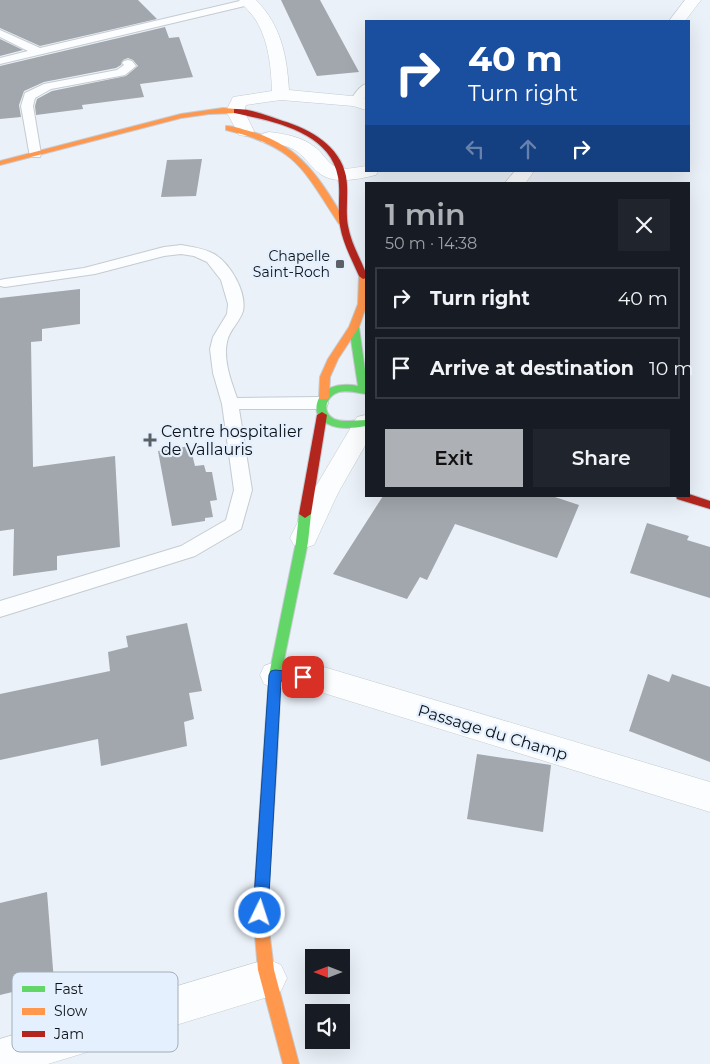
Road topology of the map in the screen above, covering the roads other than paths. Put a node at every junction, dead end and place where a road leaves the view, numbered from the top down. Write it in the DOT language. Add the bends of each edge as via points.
graph roads {
  1 [pos="693,0"];
  2 [pos="248,1"];
  3 [pos="678,20"];
  4 [pos="0,33"];
  5 [pos="39,52"];
  6 [pos="0,61"];
  7 [pos="128,63"];
  8 [pos="281,95"];
  9 [pos="363,98"];
  10 [pos="237,106"];
  11 [pos="205,111"];
  12 [pos="189,127"];
  13 [pos="214,127"];
  14 [pos="128,131"];
  15 [pos="245,131"];
  16 [pos="269,138"];
  17 [pos="35,154"];
  18 [pos="0,162"];
  19 [pos="365,171"];
  20 [pos="524,172"];
  21 [pos="342,174"];
  22 [pos="516,182"];
  23 [pos="344,226"];
  24 [pos="5,283"];
  25 [pos="354,327"];
  26 [pos="364,383"];
  27 [pos="230,404"];
  28 [pos="322,405"];
  29 [pos="365,423"];
  30 [pos="365,425"];
  31 [pos="684,497"];
  32 [pos="710,505"];
  33 [pos="302,542"];
  34 [pos="0,609"];
  35 [pos="275,675"];
  36 [pos="710,797"];
  37 [pos="268,978"];
  38 [pos="178,1005"];
  39 [pos="23,1052"];
  40 [pos="292,1058"];
  41 [pos="0,1059"];
  1 -- 3 [label="street"];
  2 -- 5 [label="lane"];
  2 -- 8 [label="street" via="273,35 280,68"];
  4 -- 5 [label="lane"];
  5 -- 6 [label="lane"];
  7 -- 17 [label="lane" via="130,66 121,73 48,86 29,96 27,106"];
  8 -- 9 [label="street"];
  8 -- 10 [label="street"];
  10 -- 11 [label="street"];
  10 -- 15 [label="street"];
  10 -- 21 [label="main road" via="312,136 336,159"];
  11 -- 14 [label="main road"];
  12 -- 14 [label="main road"];
  13 -- 15 [label="main road"];
  14 -- 17 [label="main road"];
  15 -- 16 [label="main road"];
  16 -- 21 [label="street" via="299,143 328,170"];
  16 -- 23 [label="main road" via="295,154 306,166"];
  17 -- 18 [label="main road"];
  19 -- 21 [label="street"];
  20 -- 22 [label="street"];
  21 -- 23 [label="main road"];
  23 -- 25 [label="main road" via="364,276 363,304"];
  24 -- 27 [label="lane" via="97,270 175,248 204,253 220,265 231,284 236,306 230,324 219,340 219,362"];
  25 -- 26 [label="main road"];
  25 -- 28 [label="main road" via="324,377"];
  26 -- 28 [label="main road" via="355,388 337,389"];
  27 -- 28 [label="lane"];
  27 -- 34 [label="lane" via="243,490 234,524 188,551"];
  28 -- 29 [label="main road" via="337,424"];
  28 -- 33 [label="main road"];
  30 -- 33 [label="street" via="325,493"];
  31 -- 32 [label="main road"];
  33 -- 35 [label="main road"];
  35 -- 36 [label="street, Passage du Champ" via="317,678"];
  35 -- 37 [label="main road" via="260,913"];
  37 -- 38 [label="street"];
  37 -- 40 [label="main road"];
  39 -- 41 [label="street"];
}
